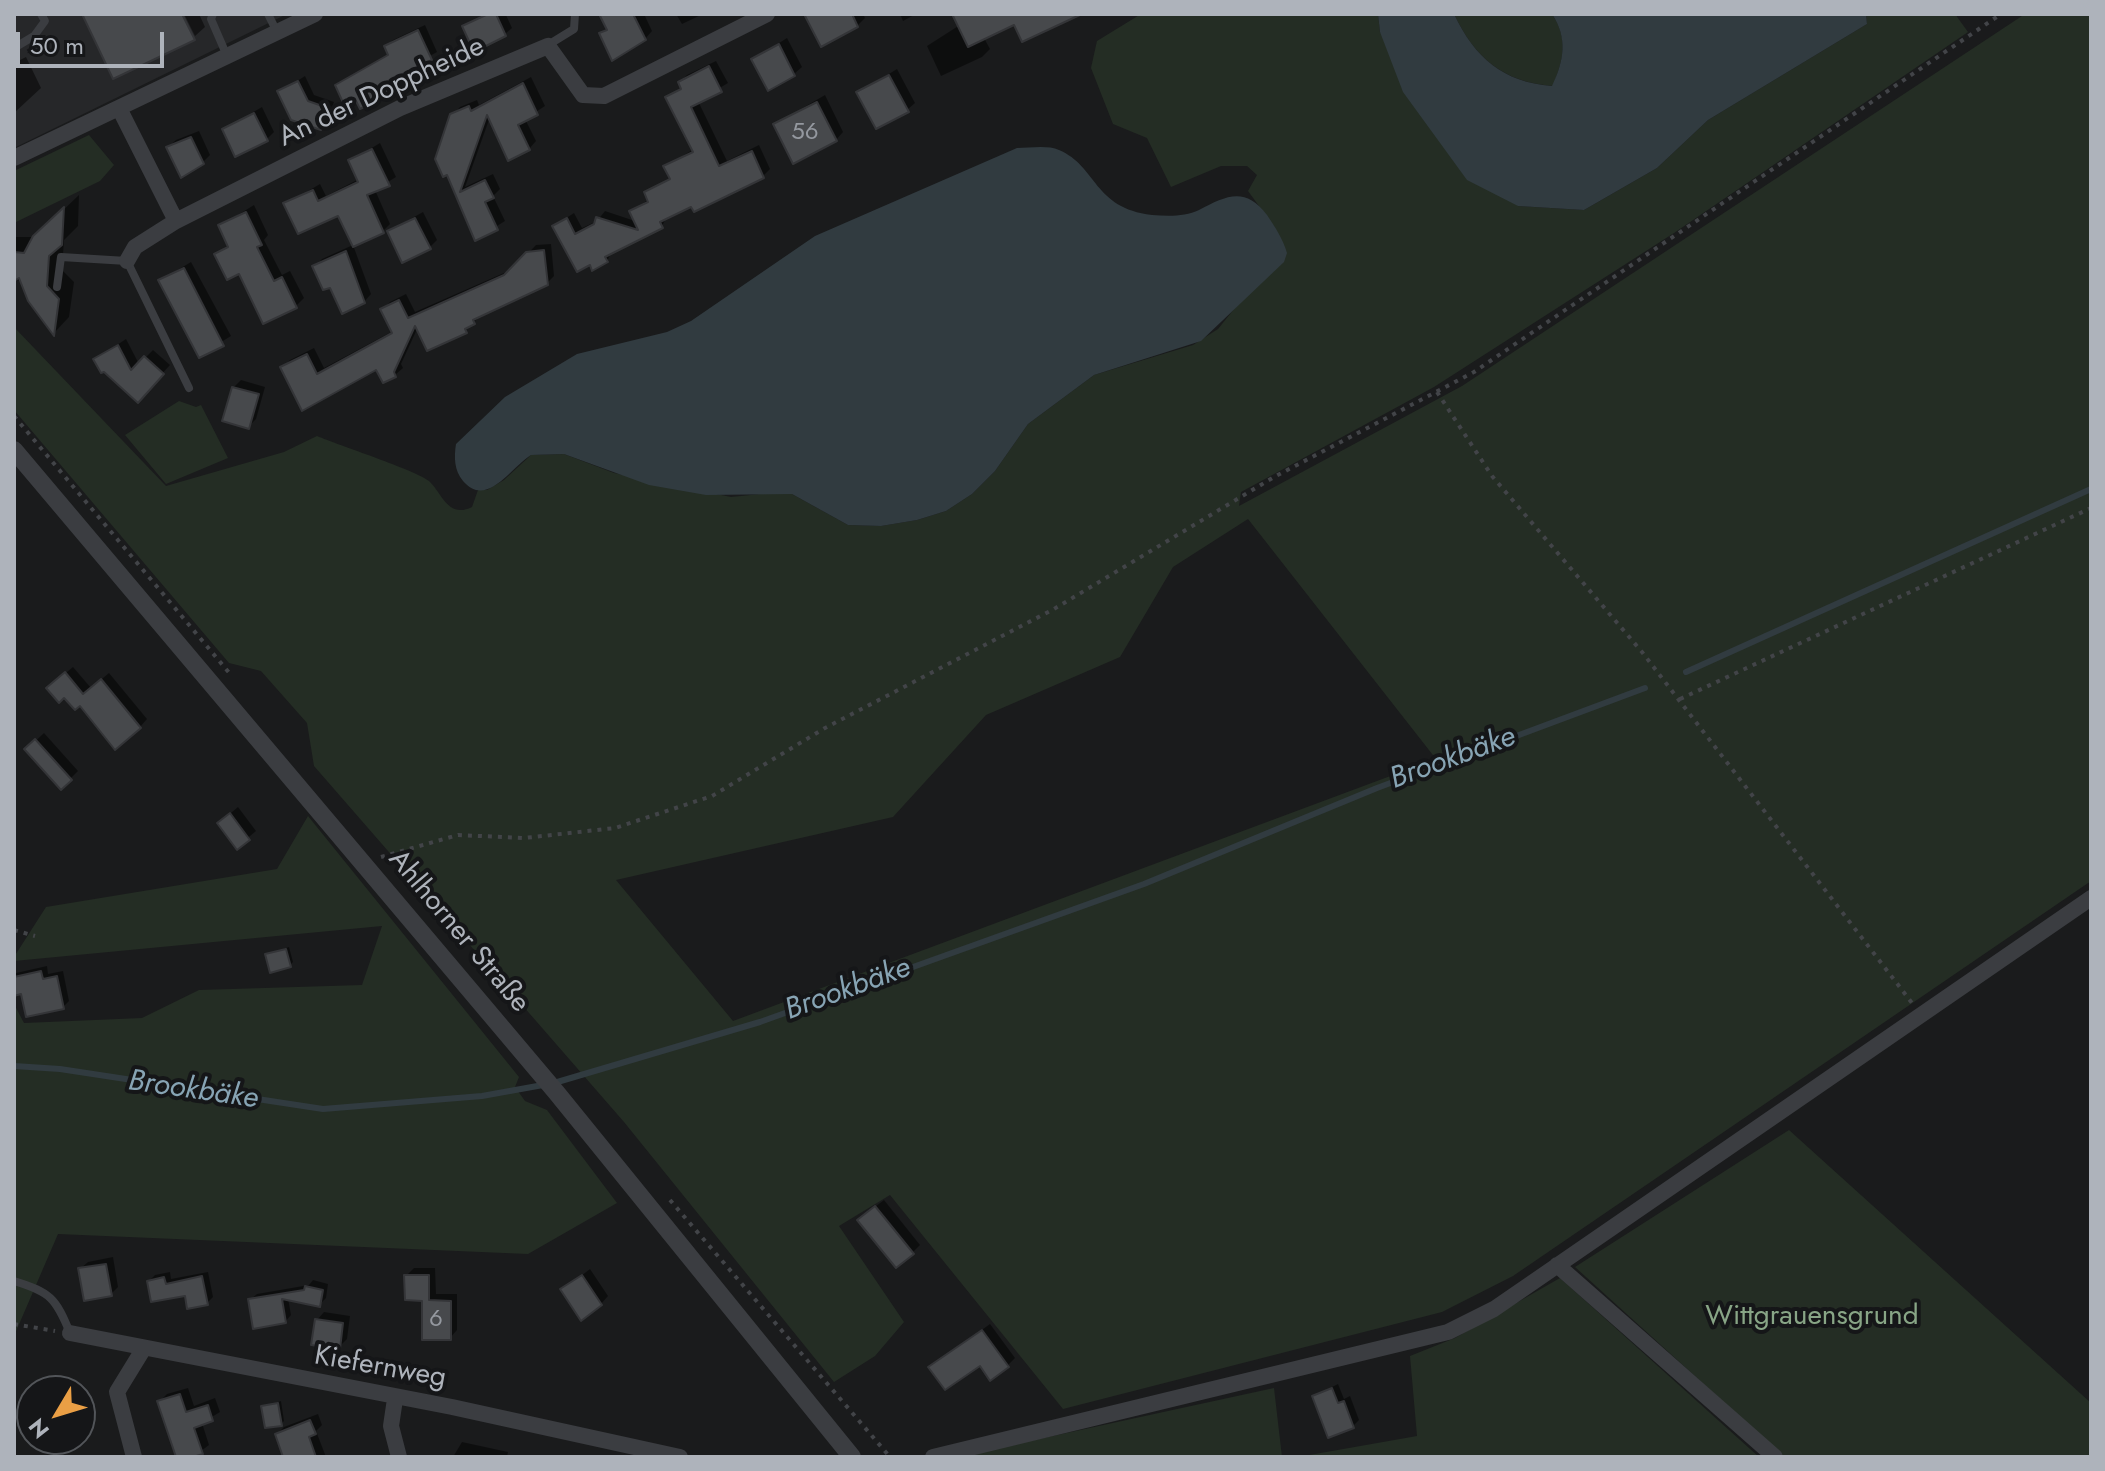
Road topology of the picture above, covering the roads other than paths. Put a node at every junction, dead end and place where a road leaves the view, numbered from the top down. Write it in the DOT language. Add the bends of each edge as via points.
graph roads {
  1 [pos="41,14"];
  2 [pos="213,14"];
  3 [pos="268,14"];
  4 [pos="315,14"];
  5 [pos="575,14"];
  6 [pos="767,14"];
  7 [pos="749,18"];
  8 [pos="277,32"];
  9 [pos="548,46"];
  10 [pos="14,48"];
  11 [pos="227,56"];
  12 [pos="119,108"];
  13 [pos="14,158"];
  14 [pos="176,221"];
  15 [pos="127,261"];
  16 [pos="57,287"];
  17 [pos="189,388"];
  18 [pos="14,450"];
  19 [pos="2091,898"];
  20 [pos="1557,1265"];
  21 [pos="14,1281"];
  22 [pos="70,1333"];
  23 [pos="144,1348"];
  24 [pos="395,1399"];
  25 [pos="134,1457"];
  26 [pos="399,1457"];
  27 [pos="680,1457"];
  28 [pos="852,1457"];
  29 [pos="933,1457"];
  30 [pos="1775,1457"];
  1 -- 10 [label="lane" via="45,21 34,36"];
  2 -- 11 [label="lane"];
  3 -- 8 [label="lane"];
  4 -- 8 [label="street"];
  5 -- 9 [label="lane" via="574,29"];
  6 -- 7 [label="street"];
  7 -- 9 [label="street" via="604,96 583,95"];
  8 -- 11 [label="street"];
  9 -- 14 [label="street, An der Doppheide" via="400,108"];
  11 -- 12 [label="street"];
  12 -- 13 [label="street"];
  12 -- 14 [label="street"];
  14 -- 15 [label="street, An der Doppheide" via="135,247"];
  15 -- 16 [label="lane" via="61,257"];
  15 -- 17 [label="lane"];
  18 -- 28 [label="street, Ahlhorner Straße" via="556,1092"];
  19 -- 20 [label="street"];
  20 -- 29 [label="street" via="1494,1309 1448,1332"];
  20 -- 30 [label="street"];
  21 -- 22 [label="lane" via="44,1290 58,1305"];
  22 -- 23 [label="street, Kiefernweg"];
  23 -- 24 [label="street, Kiefernweg"];
  23 -- 25 [label="street" via="117,1392"];
  24 -- 26 [label="street" via="391,1426"];
  24 -- 27 [label="street, Kiefernweg"];
}
